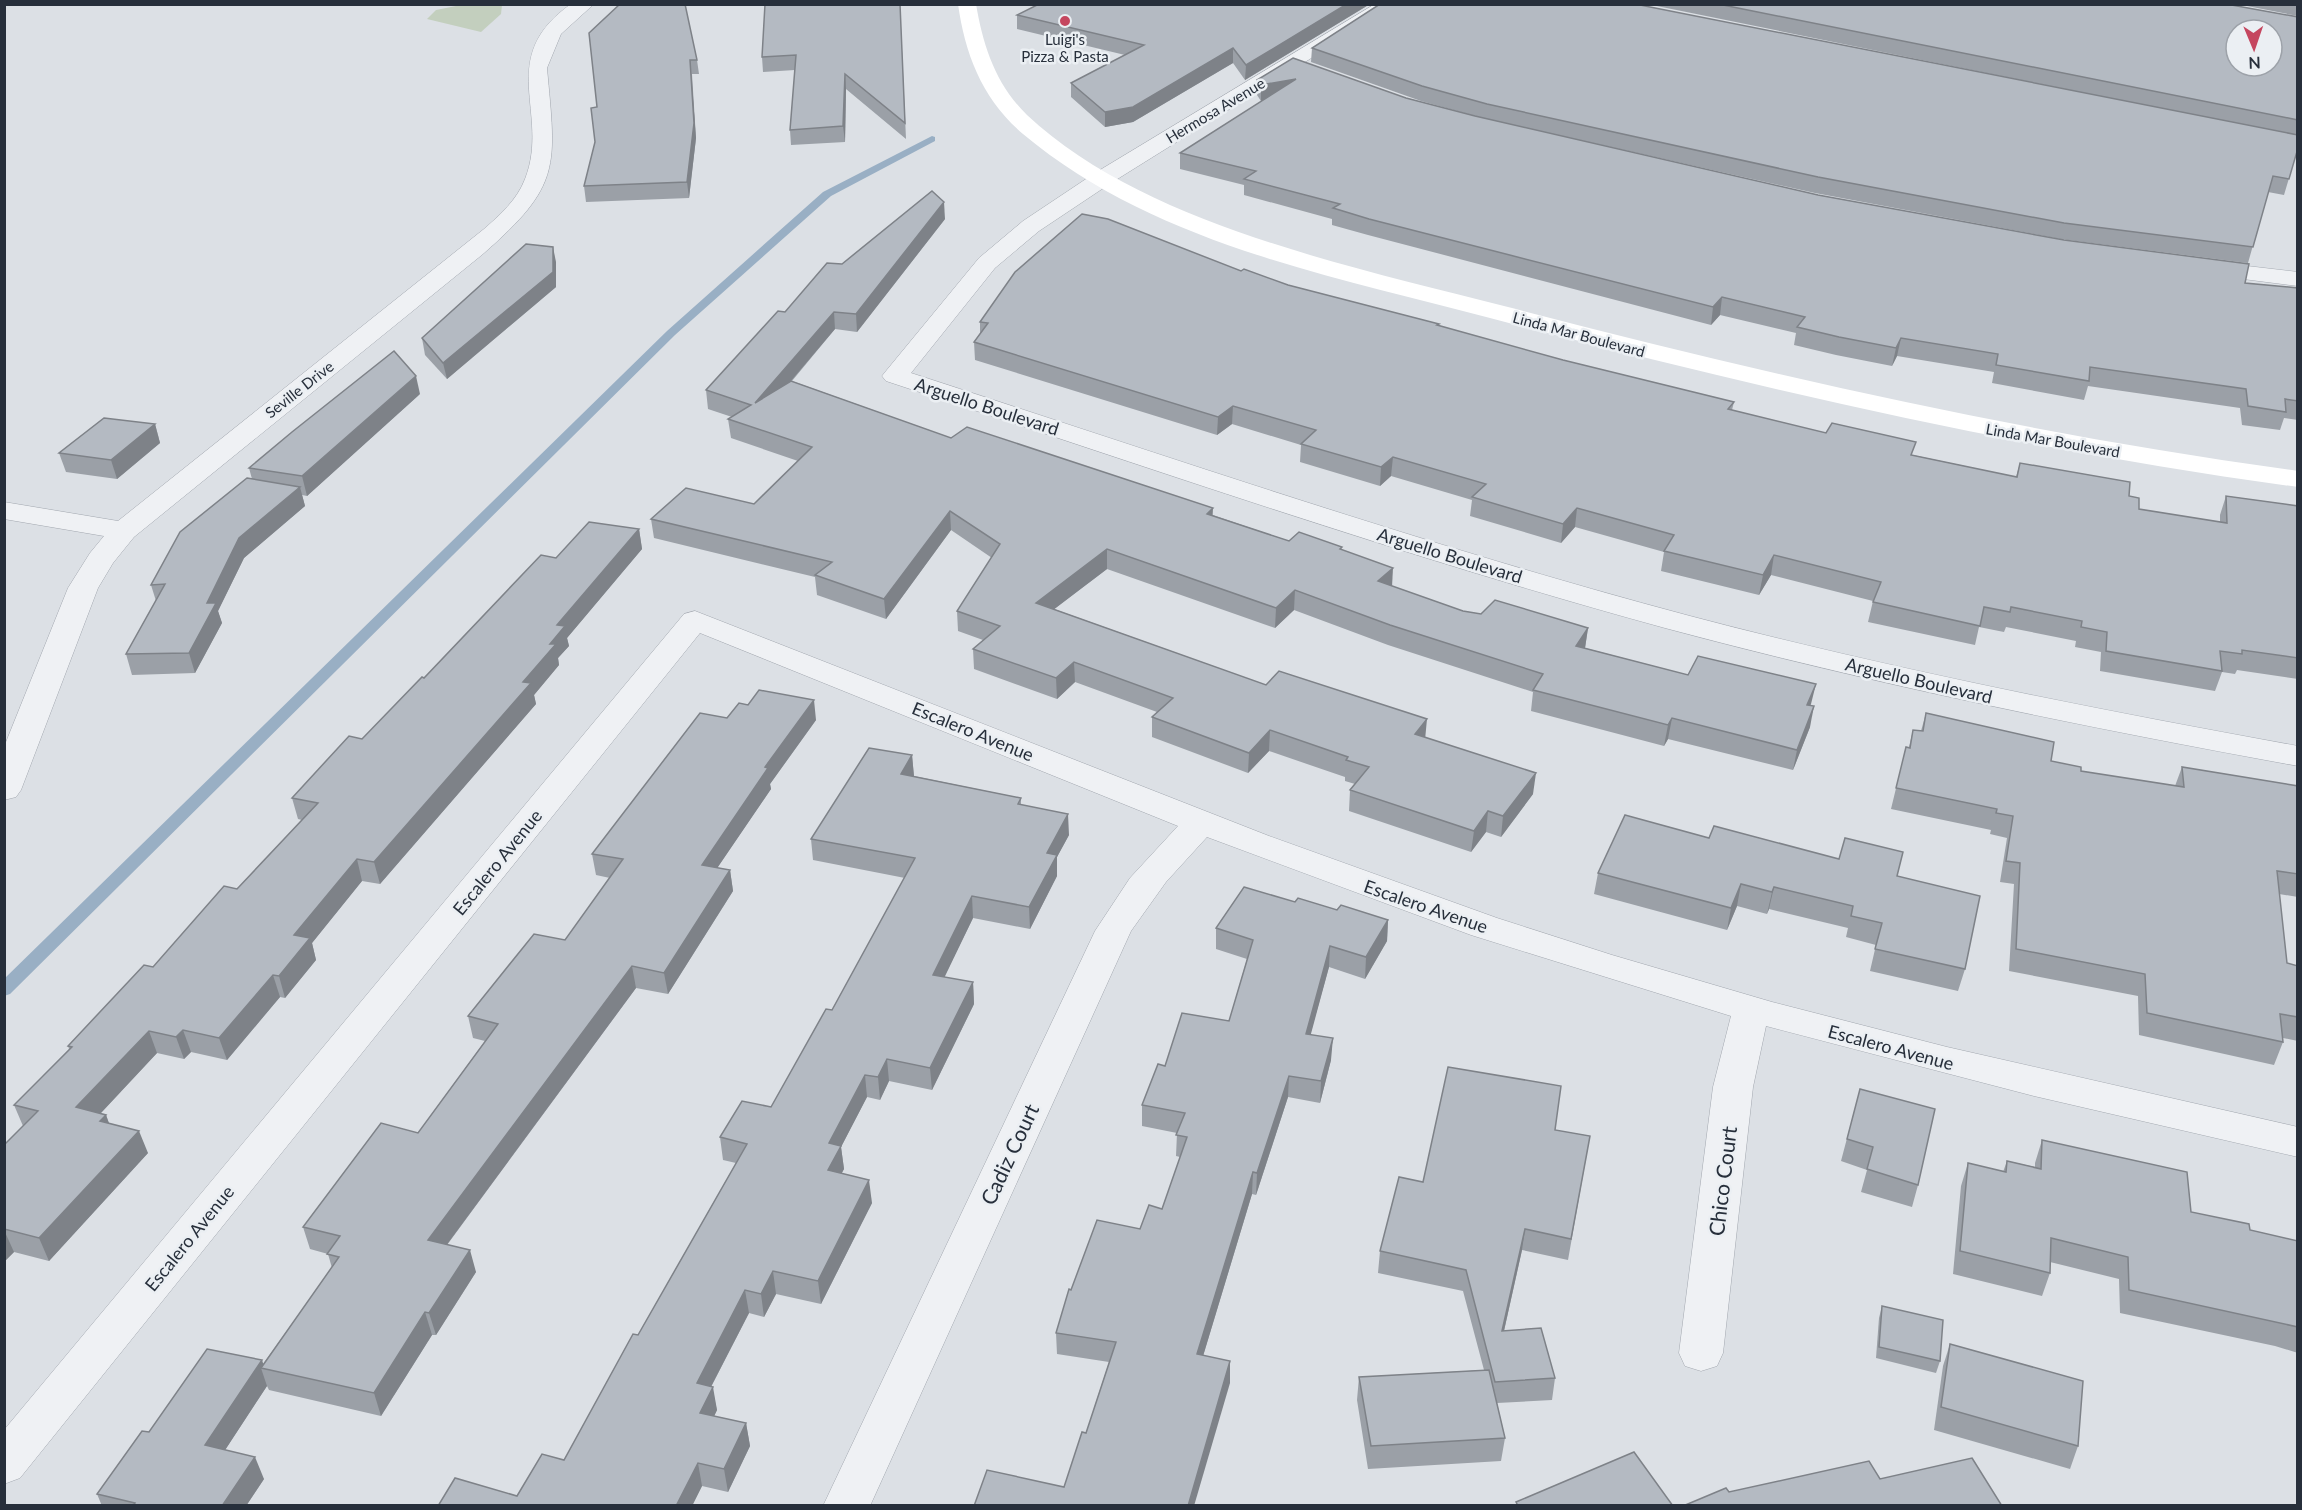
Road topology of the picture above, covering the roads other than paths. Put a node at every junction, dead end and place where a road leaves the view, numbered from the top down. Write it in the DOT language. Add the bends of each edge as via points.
graph roads {
  1 [pos="585,4"];
  2 [pos="967,4"];
  3 [pos="1389,4"];
  4 [pos="1291,64"];
  5 [pos="1321,75"];
  6 [pos="1103,178"];
  7 [pos="2183,266"];
  8 [pos="2298,279"];
  9 [pos="2298,479"];
  10 [pos="4,510"];
  11 [pos="124,531"];
  12 [pos="2298,756"];
  13 [pos="4,790"];
  14 [pos="1202,823"];
  15 [pos="1751,1011"];
  16 [pos="2298,1142"];
  17 [pos="1701,1353"];
  18 [pos="4,1464"];
  19 [pos="846,1506"];
  1 -- 11 [label="street, Seville Drive" via="560,23 541,54 537,68 542,159 537,179 522,204 475,249"];
  2 -- 6 [label="street, Linda Mar Boulevard" via="974,49 992,89 1033,131"];
  3 -- 4 [label="street, Hermosa Avenue"];
  4 -- 5 [label="street"];
  4 -- 6 [label="street, Hermosa Avenue"];
  6 -- 9 [label="street, Linda Mar Boulevard" via="1192,220 1299,258 1674,360 1964,425"];
  6 -- 12 [label="street, Arguello Boulevard" via="1007,244 987,263 895,376 1409,543 1690,625 2052,710"];
  7 -- 8 [label="street"];
  10 -- 11 [label="street"];
  11 -- 13 [label="street, Seville Drive" via="100,559 83,588"];
  14 -- 15 [label="street, Escalero Avenue" via="1455,916"];
  14 -- 18 [label="street, Escalero Avenue" via="695,620"];
  14 -- 19 [label="street, Cadiz Court" via="1137,891 1113,931"];
  15 -- 16 [label="street, Escalero Avenue" via="1927,1057"];
  15 -- 17 [label="street, Chico Court" via="1733,1087"];
}
